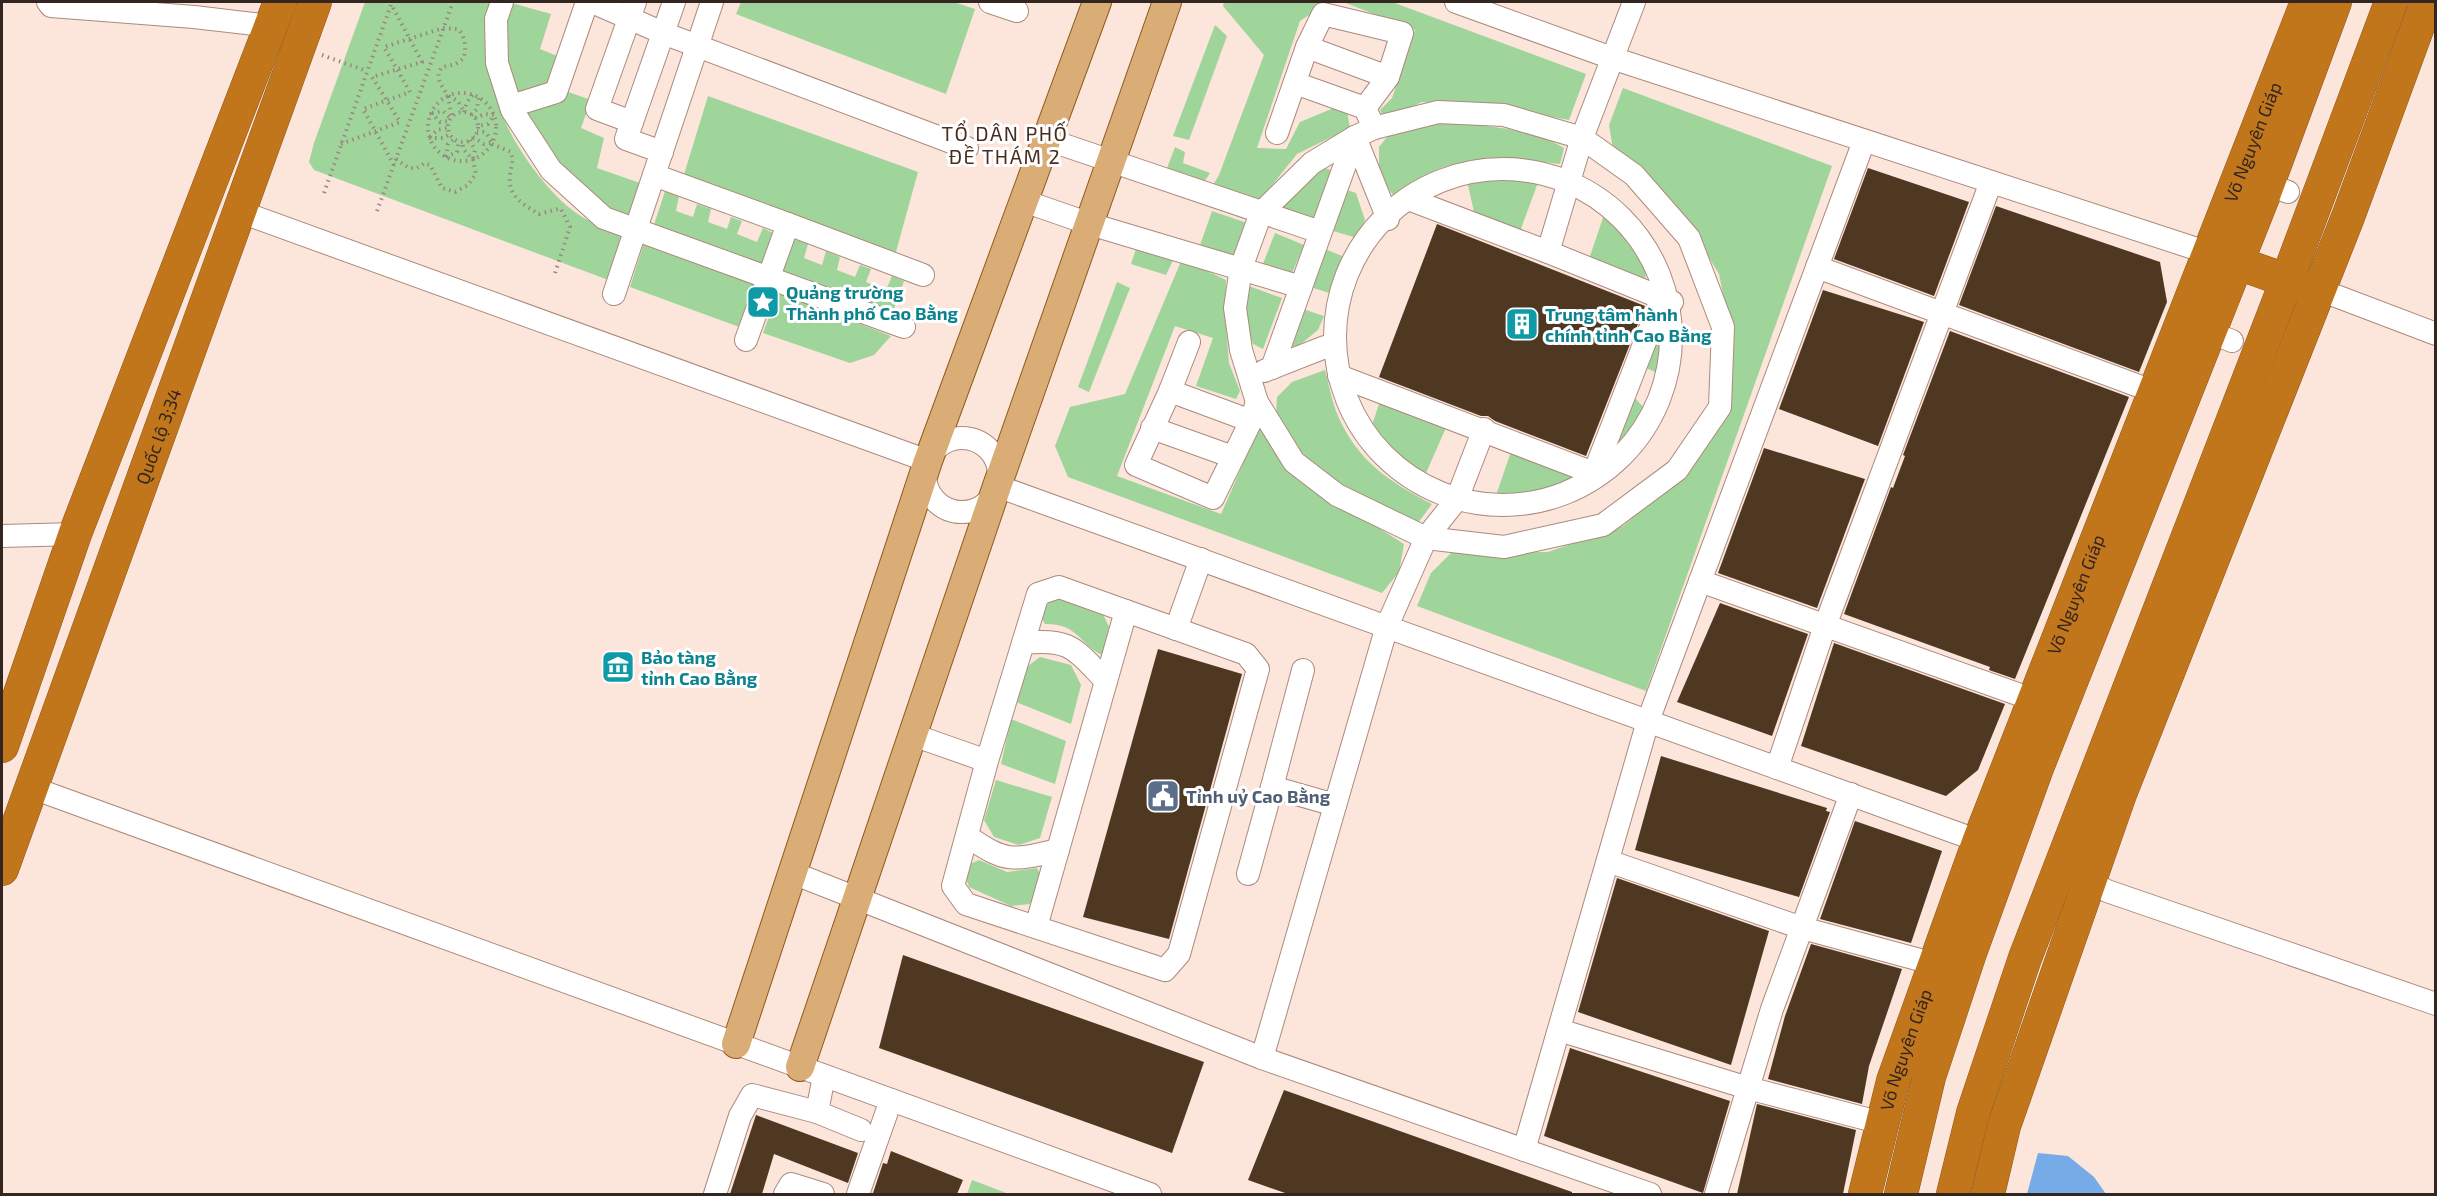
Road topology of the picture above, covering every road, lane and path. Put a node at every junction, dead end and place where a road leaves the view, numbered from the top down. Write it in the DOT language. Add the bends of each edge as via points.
graph roads {
  1 [pos="48,2"];
  2 [pos="315,2"];
  3 [pos="453,2"];
  4 [pos="502,2"];
  5 [pos="590,2"];
  6 [pos="674,2"];
  7 [pos="712,2"];
  8 [pos="990,2"];
  9 [pos="1097,2"];
  10 [pos="1167,2"];
  11 [pos="1456,2"];
  12 [pos="1634,2"];
  13 [pos="2307,2"];
  14 [pos="2335,2"];
  15 [pos="2391,2"];
  16 [pos="2427,2"];
  17 [pos="391,3"];
  18 [pos="632,10"];
  19 [pos="1017,11"];
  20 [pos="275,14"];
  21 [pos="443,28"];
  22 [pos="663,33"];
  23 [pos="410,39"];
  24 [pos="698,45"];
  25 [pos="1306,47"];
  26 [pos="321,55"];
  27 [pos="1612,58"];
  28 [pos="397,69"];
  29 [pos="367,71"];
  30 [pos="1388,78"];
  31 [pos="1294,83"];
  32 [pos="473,95"];
  33 [pos="448,96"];
  34 [pos="479,97"];
  35 [pos="387,101"];
  36 [pos="502,111"];
  37 [pos="464,112"];
  38 [pos="431,113"];
  39 [pos="473,117"];
  40 [pos="451,119"];
  41 [pos="632,122"];
  42 [pos="1365,124"];
  43 [pos="448,128"];
  44 [pos="477,128"];
  45 [pos="375,132"];
  46 [pos="1278,133"];
  47 [pos="450,134"];
  48 [pos="429,138"];
  49 [pos="1582,138"];
  50 [pos="454,139"];
  51 [pos="472,139"];
  52 [pos="1046,139"];
  53 [pos="460,141"];
  54 [pos="1864,141"];
  55 [pos="492,143"];
  56 [pos="341,144"];
  57 [pos="967,148"];
  58 [pos="662,152"];
  59 [pos="446,157"];
  60 [pos="396,159"];
  61 [pos="473,160"];
  62 [pos="1111,161"];
  63 [pos="394,165"];
  64 [pos="654,175"];
  65 [pos="1570,178"];
  66 [pos="1991,182"];
  67 [pos="324,193"];
  68 [pos="2293,195"];
  69 [pos="581,197"];
  70 [pos="205,199"];
  71 [pos="1411,200"];
  72 [pos="1024,201"];
  73 [pos="561,209"];
  74 [pos="1384,209"];
  75 [pos="238,211"];
  76 [pos="377,211"];
  77 [pos="1261,213"];
  78 [pos="788,224"];
  79 [pos="1090,224"];
  80 [pos="636,230"];
  81 [pos="1320,232"];
  82 [pos="1548,252"];
  83 [pos="2223,258"];
  84 [pos="1817,267"];
  85 [pos="1241,268"];
  86 [pos="555,273"];
  87 [pos="923,275"];
  88 [pos="768,278"];
  89 [pos="2288,280"];
  90 [pos="1301,287"];
  91 [pos="2318,291"];
  92 [pos="614,294"];
  93 [pos="1667,300"];
  94 [pos="1942,314"];
  95 [pos="904,327"];
  96 [pos="2436,334"];
  97 [pos="746,340"];
  98 [pos="1189,342"];
  99 [pos="2236,344"];
  100 [pos="1330,349"];
  101 [pos="1272,368"];
  102 [pos="1248,376"];
  103 [pos="1340,376"];
  104 [pos="1629,381"];
  105 [pos="1170,392"];
  106 [pos="1662,392"];
  107 [pos="2155,392"];
  108 [pos="1254,412"];
  109 [pos="1152,428"];
  110 [pos="1484,429"];
  111 [pos="1233,457"];
  112 [pos="928,461"];
  113 [pos="1595,473"];
  114 [pos="997,486"];
  115 [pos="1457,499"];
  116 [pos="2,536"];
  117 [pos="73,538"];
  118 [pos="1425,538"];
  119 [pos="113,556"];
  120 [pos="1201,560"];
  121 [pos="1700,581"];
  122 [pos="1126,611"];
  123 [pos="1387,626"];
  124 [pos="1825,626"];
  125 [pos="1176,629"];
  126 [pos="1023,643"];
  127 [pos="1303,670"];
  128 [pos="1106,681"];
  129 [pos="2034,700"];
  130 [pos="1648,721"];
  131 [pos="913,735"];
  132 [pos="2,746"];
  133 [pos="987,761"];
  134 [pos="1777,768"];
  135 [pos="30,787"];
  136 [pos="1272,787"];
  137 [pos="1851,794"];
  138 [pos="1335,805"];
  139 [pos="967,836"];
  140 [pos="1993,845"];
  141 [pos="1058,850"];
  142 [pos="1608,861"];
  143 [pos="2,869"];
  144 [pos="793,873"];
  145 [pos="1248,874"];
  146 [pos="2090,881"];
  147 [pos="858,898"];
  148 [pos="1036,927"];
  149 [pos="1802,928"];
  150 [pos="1935,964"];
  151 [pos="2436,1004"];
  152 [pos="1559,1030"];
  153 [pos="736,1044"];
  154 [pos="1262,1058"];
  155 [pos="812,1071"];
  156 [pos="1748,1088"];
  157 [pos="891,1100"];
  158 [pos="817,1112"];
  159 [pos="1882,1123"];
  160 [pos="861,1130"];
  161 [pos="1524,1150"];
  162 [pos="715,1194"];
  163 [pos="785,1194"];
  164 [pos="823,1194"];
  165 [pos="858,1194"];
  166 [pos="1150,1194"];
  167 [pos="1650,1194"];
  168 [pos="1716,1194"];
  169 [pos="1865,1194"];
  170 [pos="1900,1194"];
  171 [pos="1953,1194"];
  172 [pos="1988,1194"];
  1 -- 20 [label="street" via="51,6 194,17"];
  2 -- 75 [label="highway, Quốc lộ 3;34"];
  3 -- 21 [label="path"];
  4 -- 36 [label="street" via="496,19"];
  5 -- 18 [label="street"];
  5 -- 36 [label="street" via="556,92"];
  6 -- 22 [label="street"];
  7 -- 24 [label="street"];
  8 -- 19 [label="street"];
  9 -- 52 [label="main road"];
  10 -- 62 [label="main road"];
  11 -- 27 [label="street"];
  12 -- 27 [label="street"];
  13 -- 68 [label="highway, Võ Nguyên Giáp"];
  14 -- 68 [label="highway, Võ Nguyên Giáp"];
  15 -- 68 [label="highway, Võ Nguyên Giáp"];
  16 -- 68 [label="highway, Võ Nguyên Giáp"];
  17 -- 23 [label="path"];
  17 -- 29 [label="path"];
  18 -- 22 [label="street"];
  18 -- 41 [label="street" via="597,109"];
  20 -- 70 [label="highway"];
  21 -- 23 [label="path"];
  21 -- 33 [label="path" via="458,29 466,46 464,57 456,64 442,67 438,74 438,82"];
  21 -- 60 [label="path"];
  22 -- 24 [label="street"];
  22 -- 41 [label="street"];
  23 -- 28 [label="path" via="384,48"];
  23 -- 28 [label="path" via="423,62"];
  24 -- 57 [label="street"];
  24 -- 58 [label="street"];
  25 -- 30 [label="street"];
  25 -- 30 [label="street" via="1323,14 1402,33"];
  25 -- 31 [label="street"];
  26 -- 29 [label="path"];
  27 -- 49 [label="street"];
  27 -- 54 [label="street"];
  28 -- 35 [label="path" via="410,92"];
  28 -- 35 [label="path" via="372,76"];
  29 -- 56 [label="path"];
  30 -- 42 [label="street"];
  31 -- 42 [label="street"];
  31 -- 46 [label="street"];
  32 -- 33 [label="path"];
  32 -- 34 [label="path"];
  32 -- 37 [label="path"];
  33 -- 37 [label="path" via="458,101"];
  33 -- 38 [label="path"];
  33 -- 40 [label="path"];
  34 -- 36 [label="path"];
  34 -- 39 [label="path"];
  35 -- 45 [label="path" via="363,109"];
  35 -- 45 [label="path" via="400,123"];
  36 -- 39 [label="path"];
  36 -- 44 [label="path"];
  36 -- 55 [label="path"];
  36 -- 69 [label="street" via="551,170"];
  37 -- 39 [label="path"];
  37 -- 40 [label="path"];
  38 -- 40 [label="path" via="443,111"];
  38 -- 40 [label="path" via="440,122"];
  38 -- 48 [label="path"];
  39 -- 44 [label="path"];
  40 -- 43 [label="path"];
  41 -- 58 [label="street" via="627,139"];
  42 -- 49 [label="street" via="1438,112 1504,115"];
  42 -- 74 [label="street"];
  42 -- 77 [label="street" via="1312,163"];
  42 -- 81 [label="street"];
  43 -- 47 [label="path"];
  43 -- 48 [label="path" via="437,130"];
  44 -- 51 [label="path"];
  44 -- 55 [label="path"];
  45 -- 56 [label="path"];
  45 -- 63 [label="path"];
  47 -- 48 [label="path"];
  47 -- 50 [label="path"];
  48 -- 59 [label="path"];
  49 -- 65 [label="street"];
  49 -- 118 [label="street" via="1634,175 1689,238 1723,327 1720,407 1677,470 1603,525 1504,547"];
  50 -- 53 [label="path"];
  50 -- 59 [label="path" via="448,144"];
  51 -- 53 [label="path"];
  51 -- 55 [label="path"];
  51 -- 61 [label="path"];
  52 -- 62 [label="street"];
  52 -- 72 [label="main road"];
  53 -- 59 [label="path" via="457,152"];
  53 -- 61 [label="path"];
  54 -- 66 [label="street"];
  54 -- 84 [label="street"];
  55 -- 61 [label="path"];
  55 -- 73 [label="path" via="511,153 514,162 510,187 519,203 539,214"];
  56 -- 67 [label="path"];
  58 -- 64 [label="street"];
  59 -- 61 [label="path" via="453,161"];
  60 -- 61 [label="path" via="409,168 430,165 442,188 455,192 468,185 476,174"];
  60 -- 63 [label="path"];
  62 -- 77 [label="street"];
  62 -- 79 [label="main road"];
  63 -- 76 [label="path"];
  64 -- 78 [label="street"];
  64 -- 80 [label="street"];
  65 -- 71 [label="street" via="1529,165 1494,166 1422,192"];
  65 -- 82 [label="street"];
  65 -- 93 [label="street" via="1607,204 1643,239 1661,274"];
  66 -- 83 [label="street"];
  66 -- 94 [label="street"];
  68 -- 83 [label="highway, Võ Nguyên Giáp"];
  68 -- 89 [label="highway, Võ Nguyên Giáp"];
  68 -- 91 [label="highway, Võ Nguyên Giáp"];
  69 -- 73 [label="path"];
  69 -- 80 [label="street" via="604,219"];
  70 -- 75 [label="highway"];
  70 -- 117 [label="highway"];
  71 -- 74 [label="street"];
  71 -- 82 [label="street"];
  72 -- 79 [label="street"];
  72 -- 112 [label="main road"];
  73 -- 86 [label="path" via="570,227"];
  74 -- 100 [label="street" via="1345,282"];
  75 -- 112 [label="street"];
  75 -- 119 [label="highway, Quốc lộ 3;34"];
  77 -- 81 [label="street"];
  77 -- 85 [label="street"];
  78 -- 87 [label="street"];
  78 -- 88 [label="street"];
  79 -- 85 [label="street"];
  79 -- 114 [label="main road"];
  80 -- 88 [label="street"];
  80 -- 92 [label="street"];
  81 -- 90 [label="street"];
  82 -- 93 [label="street"];
  83 -- 89 [label="highway"];
  83 -- 99 [label="highway, Võ Nguyên Giáp"];
  84 -- 94 [label="street"];
  84 -- 121 [label="street"];
  85 -- 90 [label="street"];
  85 -- 102 [label="street" via="1235,308"];
  88 -- 95 [label="street"];
  88 -- 97 [label="street"];
  89 -- 91 [label="highway"];
  89 -- 99 [label="highway, Võ Nguyên Giáp"];
  90 -- 101 [label="street"];
  91 -- 96 [label="street"];
  91 -- 99 [label="highway, Võ Nguyên Giáp"];
  93 -- 104 [label="street"];
  93 -- 106 [label="street" via="1669,351"];
  94 -- 107 [label="street"];
  94 -- 124 [label="street"];
  98 -- 105 [label="street"];
  99 -- 107 [label="highway, Võ Nguyên Giáp"];
  99 -- 140 [label="highway, Võ Nguyên Giáp" via="2037,768"];
  99 -- 146 [label="highway, Võ Nguyên Giáp" via="2120,794"];
  99 -- 171 [label="highway, Võ Nguyên Giáp" via="1973,1113"];
  100 -- 101 [label="street"];
  100 -- 103 [label="street"];
  101 -- 102 [label="street"];
  102 -- 108 [label="street"];
  103 -- 110 [label="street"];
  103 -- 115 [label="street" via="1357,430 1388,467 1430,491"];
  104 -- 106 [label="street"];
  104 -- 113 [label="street"];
  105 -- 108 [label="street"];
  105 -- 109 [label="street"];
  106 -- 113 [label="street" via="1634,442"];
  107 -- 129 [label="highway, Võ Nguyên Giáp"];
  108 -- 111 [label="street"];
  108 -- 118 [label="street" via="1294,462 1337,495"];
  109 -- 111 [label="street"];
  109 -- 111 [label="street" via="1136,465 1213,498"];
  110 -- 113 [label="street"];
  110 -- 115 [label="street"];
  112 -- 114 [label="street" via="944,443 956,438 974,441 990,451 996,461"];
  112 -- 114 [label="street" via="925,472 931,495 950,510 973,511 992,497"];
  112 -- 144 [label="main road"];
  113 -- 115 [label="street" via="1556,496 1518,506 1478,505"];
  114 -- 120 [label="street"];
  114 -- 131 [label="main road"];
  115 -- 118 [label="street"];
  116 -- 117 [label="street"];
  117 -- 119 [label="highway"];
  117 -- 132 [label="highway"];
  118 -- 123 [label="street"];
  119 -- 135 [label="highway, Quốc lộ 3;34"];
  120 -- 123 [label="street"];
  120 -- 125 [label="street"];
  121 -- 124 [label="street"];
  121 -- 130 [label="street"];
  122 -- 125 [label="street"];
  122 -- 126 [label="street" via="1059,587 1038,594"];
  122 -- 128 [label="street"];
  123 -- 130 [label="street"];
  123 -- 138 [label="street"];
  124 -- 129 [label="street"];
  124 -- 134 [label="street"];
  125 -- 148 [label="street" via="1246,654 1258,669 1179,954 1165,970"];
  126 -- 128 [label="street" via="1049,640 1076,649"];
  126 -- 133 [label="street"];
  127 -- 136 [label="street"];
  128 -- 141 [label="street"];
  129 -- 140 [label="highway, Võ Nguyên Giáp"];
  130 -- 134 [label="street"];
  130 -- 142 [label="street"];
  131 -- 133 [label="street"];
  131 -- 147 [label="main road"];
  133 -- 139 [label="street"];
  134 -- 137 [label="street"];
  135 -- 143 [label="highway, Quốc lộ 3;34"];
  135 -- 153 [label="street"];
  136 -- 138 [label="street"];
  136 -- 145 [label="street"];
  137 -- 140 [label="street"];
  137 -- 149 [label="street"];
  138 -- 154 [label="street"];
  139 -- 141 [label="street" via="993,854 1021,859"];
  139 -- 148 [label="street" via="953,886 966,904"];
  140 -- 150 [label="highway, Võ Nguyên Giáp"];
  140 -- 170 [label="highway, Võ Nguyên Giáp"];
  141 -- 148 [label="street"];
  142 -- 149 [label="street"];
  142 -- 152 [label="street"];
  144 -- 147 [label="street"];
  144 -- 153 [label="main road"];
  146 -- 151 [label="street" via="2107,891"];
  146 -- 172 [label="highway, Võ Nguyên Giáp" via="2004,1126"];
  147 -- 154 [label="street"];
  147 -- 155 [label="main road"];
  149 -- 150 [label="street"];
  149 -- 156 [label="street"];
  150 -- 159 [label="highway, Võ Nguyên Giáp"];
  152 -- 156 [label="street"];
  152 -- 161 [label="street"];
  153 -- 155 [label="street"];
  154 -- 161 [label="street"];
  155 -- 157 [label="street"];
  155 -- 158 [label="street"];
  156 -- 159 [label="street"];
  156 -- 168 [label="street"];
  157 -- 165 [label="street"];
  157 -- 166 [label="street"];
  158 -- 160 [label="street"];
  158 -- 162 [label="street" via="752,1095 740,1116"];
  159 -- 169 [label="highway, Võ Nguyên Giáp"];
  161 -- 167 [label="street"];
  163 -- 164 [label="street" via="791,1184"];
}
